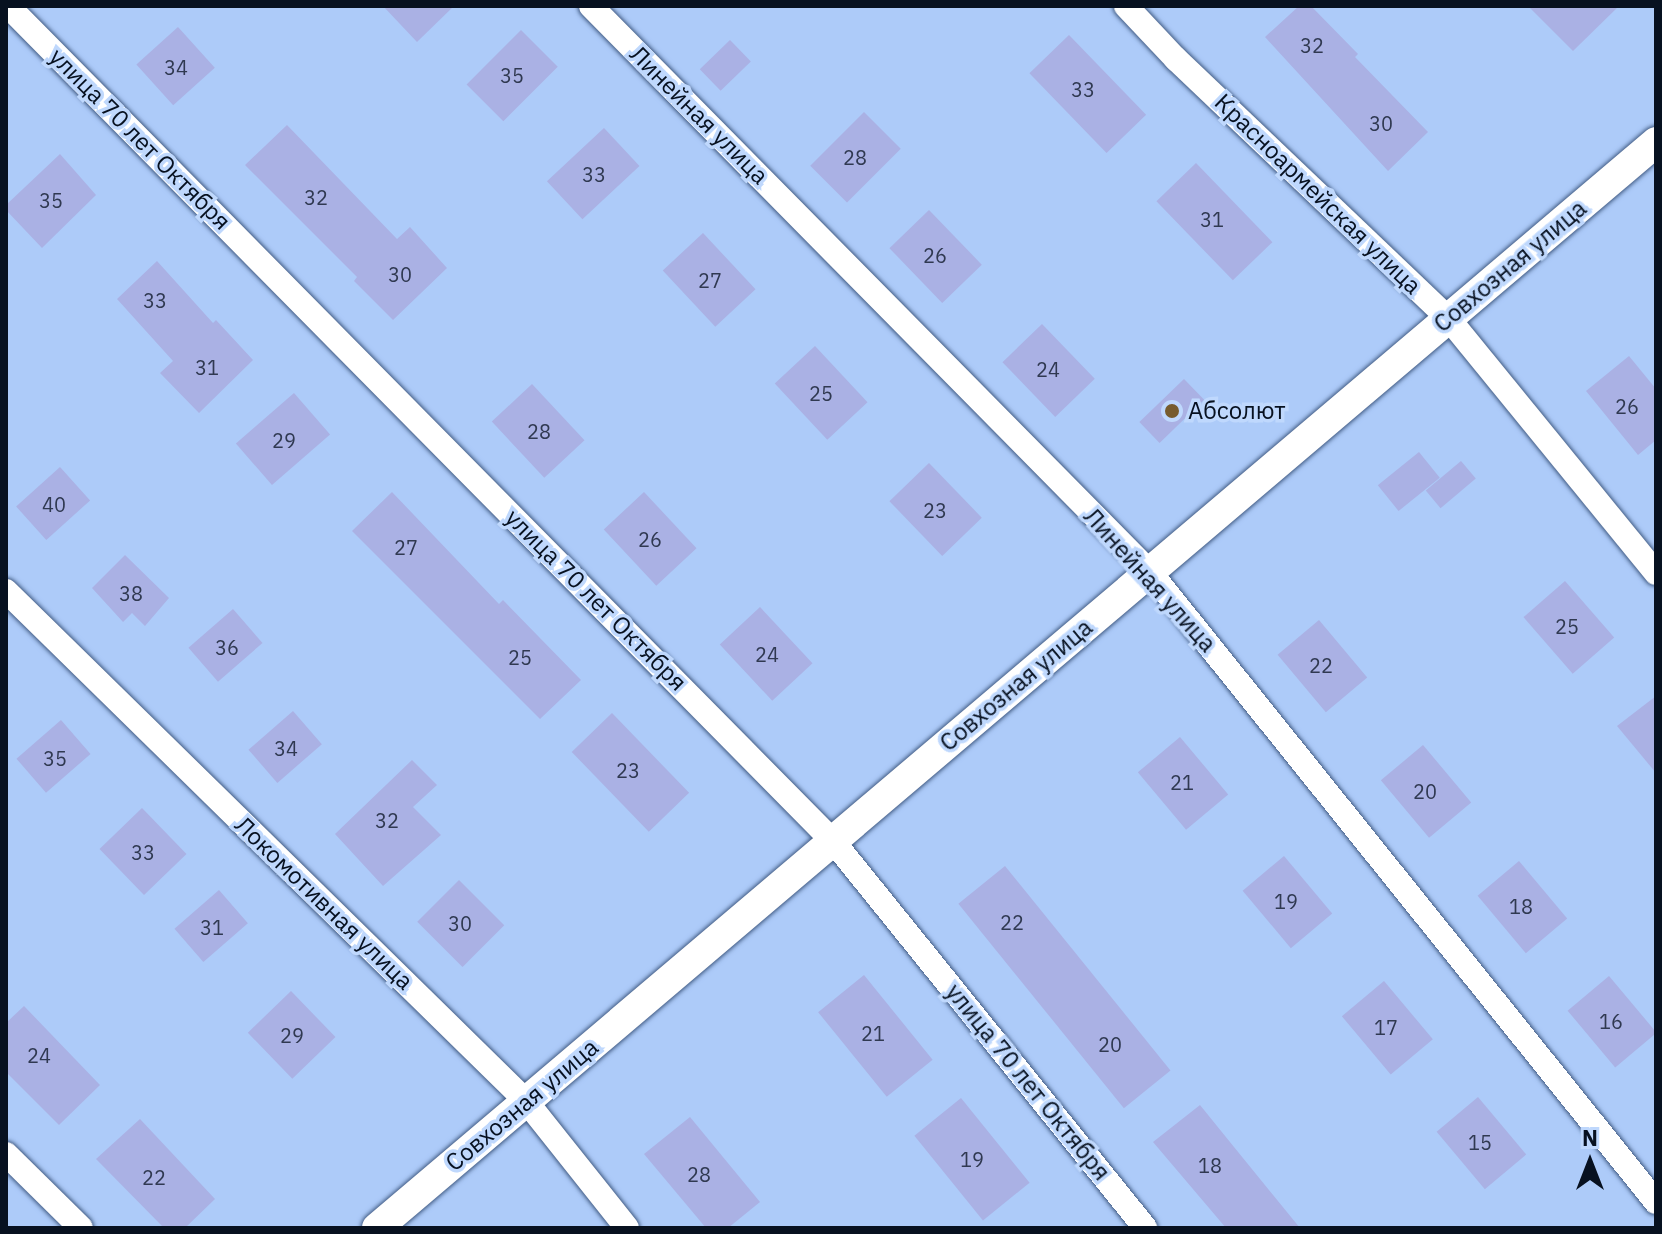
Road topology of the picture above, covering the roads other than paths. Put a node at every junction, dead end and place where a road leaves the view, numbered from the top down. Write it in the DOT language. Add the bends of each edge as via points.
graph roads {
  1 [pos="8,6"];
  2 [pos="591,6"];
  3 [pos="1126,6"];
  4 [pos="1656,142"];
  5 [pos="1448,318"];
  6 [pos="1150,572"];
  7 [pos="1656,573"];
  8 [pos="6,591"];
  9 [pos="833,841"];
  10 [pos="526,1101"];
  11 [pos="6,1154"];
  12 [pos="1656,1202"];
  13 [pos="81,1228"];
  14 [pos="377,1228"];
  15 [pos="627,1228"];
  16 [pos="1145,1228"];
  1 -- 9 [label="street, улица 70 лет Октября"];
  2 -- 6 [label="street, Линейная улица"];
  3 -- 5 [label="street, Красноармейская улица"];
  4 -- 5 [label="street, Совхозная улица"];
  5 -- 6 [label="street, Совхозная улица"];
  5 -- 7 [label="street, Красноармейская улица"];
  6 -- 9 [label="street, Совхозная улица"];
  6 -- 12 [label="street, Линейная улица"];
  8 -- 10 [label="street, Локомотивная улица"];
  9 -- 10 [label="street, Совхозная улица"];
  9 -- 16 [label="street, улица 70 лет Октября"];
  10 -- 14 [label="street, Совхозная улица"];
  10 -- 15 [label="street, Локомотивная улица"];
  11 -- 13 [label="street"];
}
